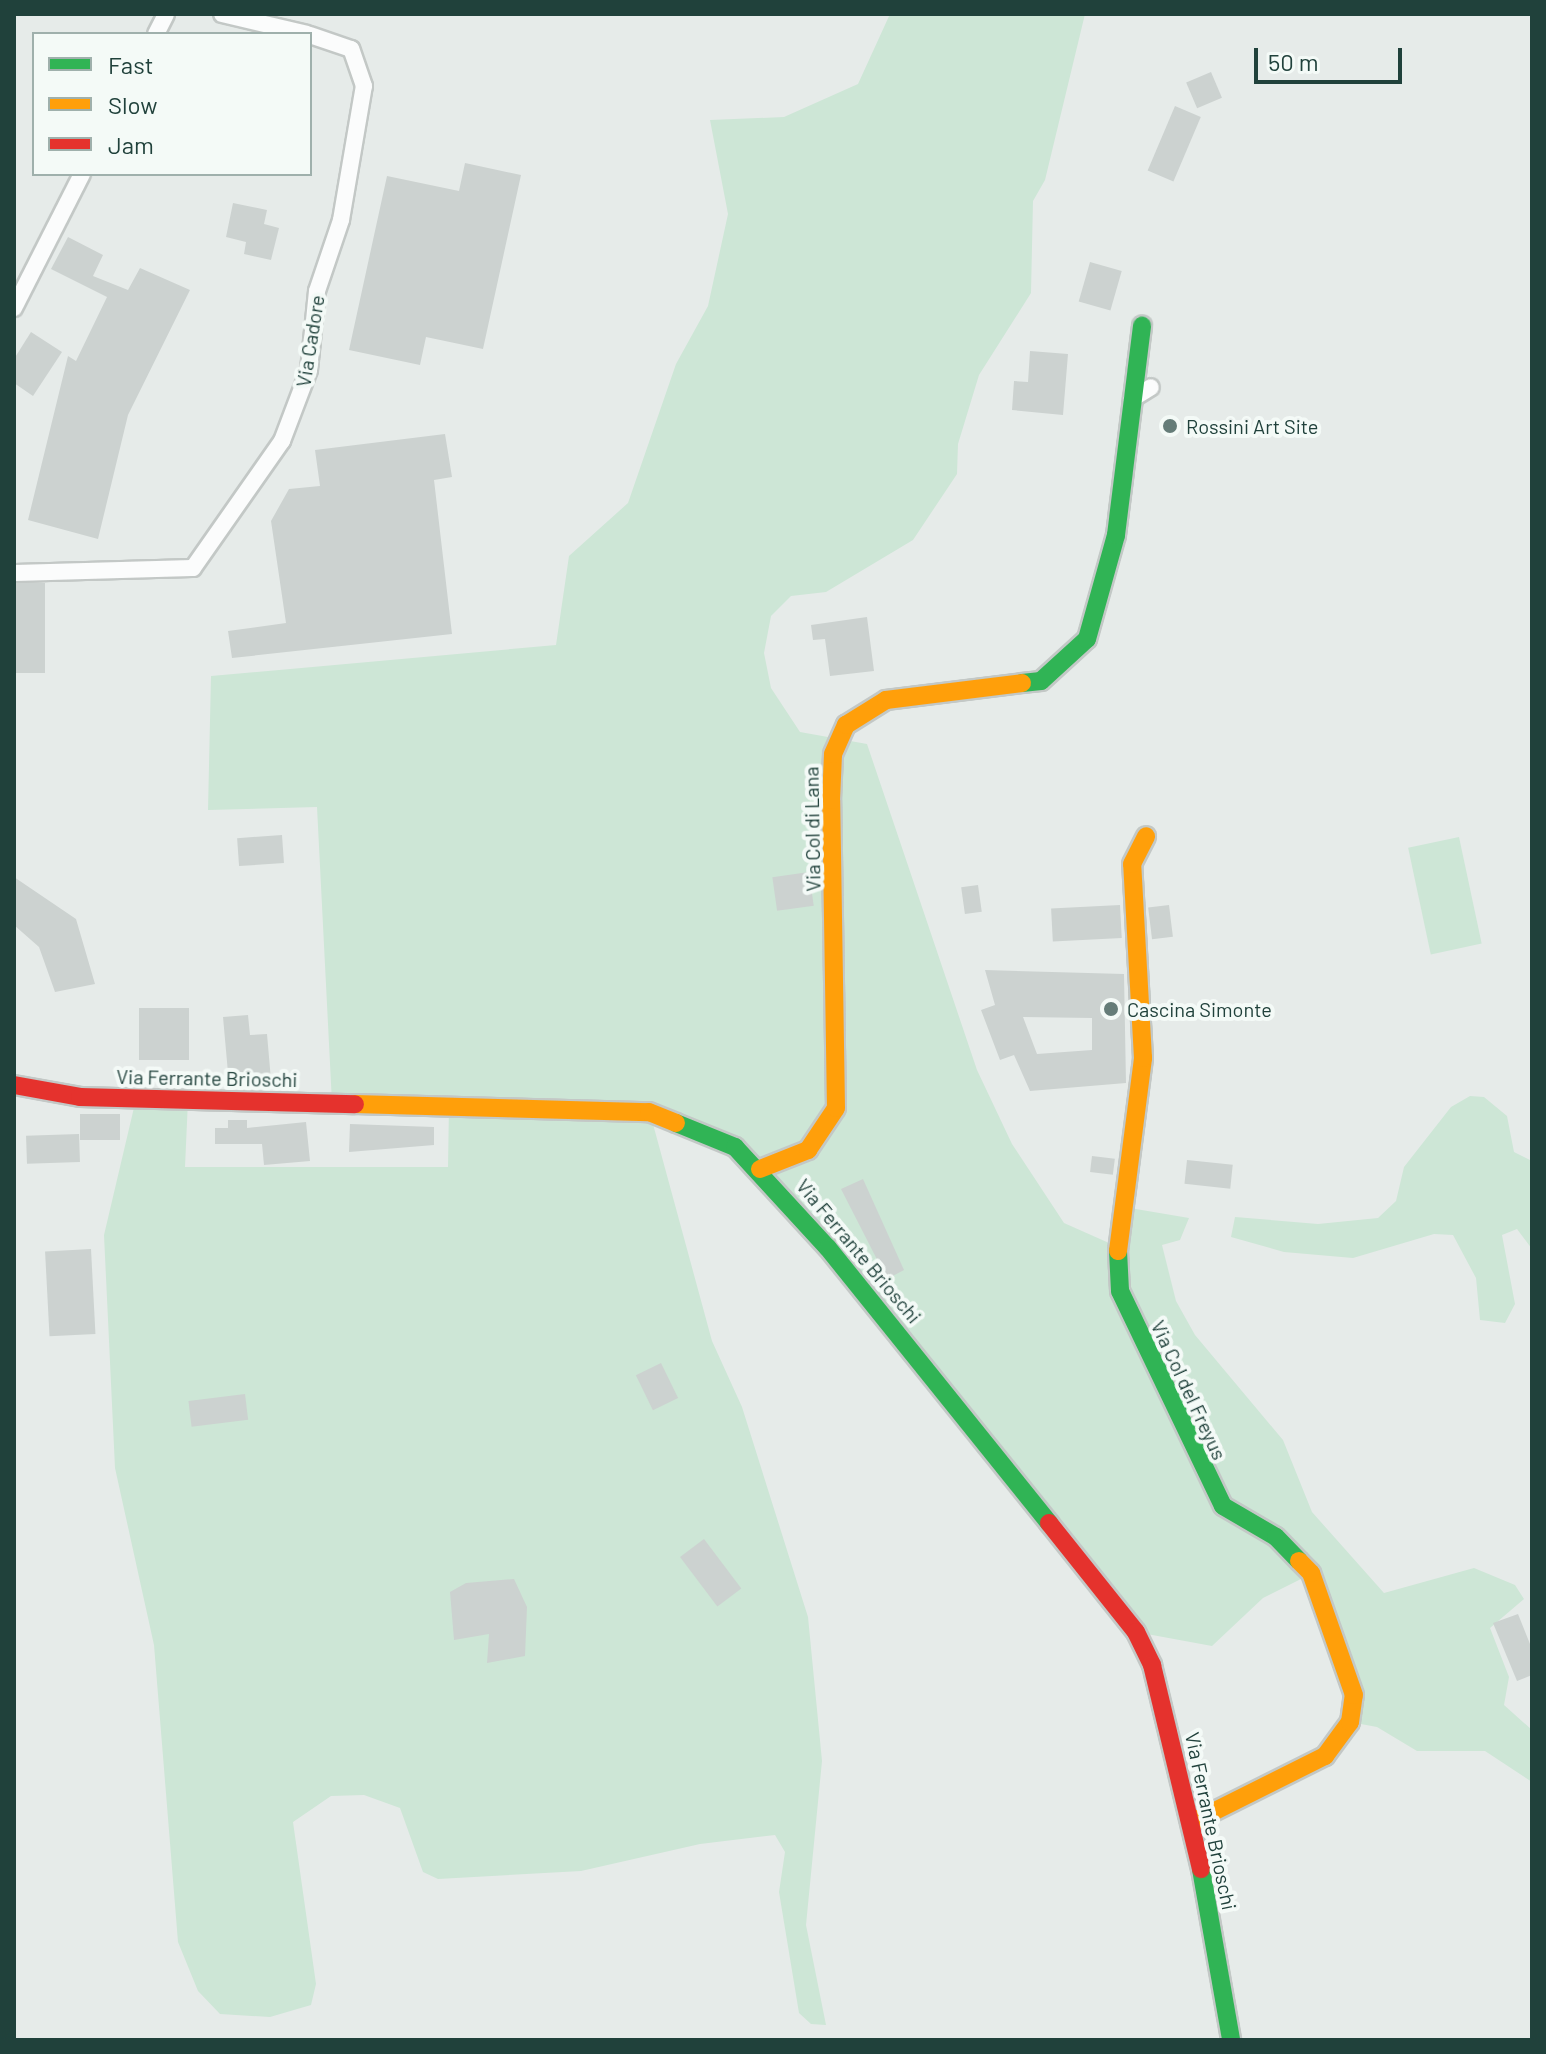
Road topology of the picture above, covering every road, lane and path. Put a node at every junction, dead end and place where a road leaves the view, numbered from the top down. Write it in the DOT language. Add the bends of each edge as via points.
graph roads {
  1 [pos="166,14"];
  2 [pos="222,14"];
  3 [pos="157,32"];
  4 [pos="299,32"];
  5 [pos="312,35"];
  6 [pos="81,176"];
  7 [pos="14,308"];
  8 [pos="1142,326"];
  9 [pos="1151,387"];
  10 [pos="1132,399"];
  11 [pos="14,573"];
  12 [pos="1146,836"];
  13 [pos="14,1085"];
  14 [pos="760,1169"];
  15 [pos="1193,1822"];
  16 [pos="1231,2040"];
  1 -- 3 [label="street"];
  2 -- 4 [label="street, Via Cadore"];
  5 -- 11 [label="street, Via Cadore" via="351,49 364,86 341,220 317,291 309,370 282,441 193,568"];
  6 -- 7 [label="street"];
  8 -- 10 [label="street, Via Col di Lana"];
  9 -- 10 [label="street"];
  10 -- 14 [label="street, Via Col di Lana" via="1116,535 1087,639 1041,681 954,686 855,713 833,754 836,1108 808,1150"];
  12 -- 15 [label="street, Via Col del Freyus" via="1132,864 1143,1058 1118,1247 1120,1291 1223,1506 1276,1537 1311,1573 1354,1695 1350,1722 1325,1756"];
  13 -- 14 [label="street, Via Ferrante Brioschi" via="80,1097 649,1112 709,1131"];
  14 -- 15 [label="street, Via Ferrante Brioschi" via="1136,1632 1152,1665"];
  15 -- 16 [label="street, Via Ferrante Brioschi"];
}
